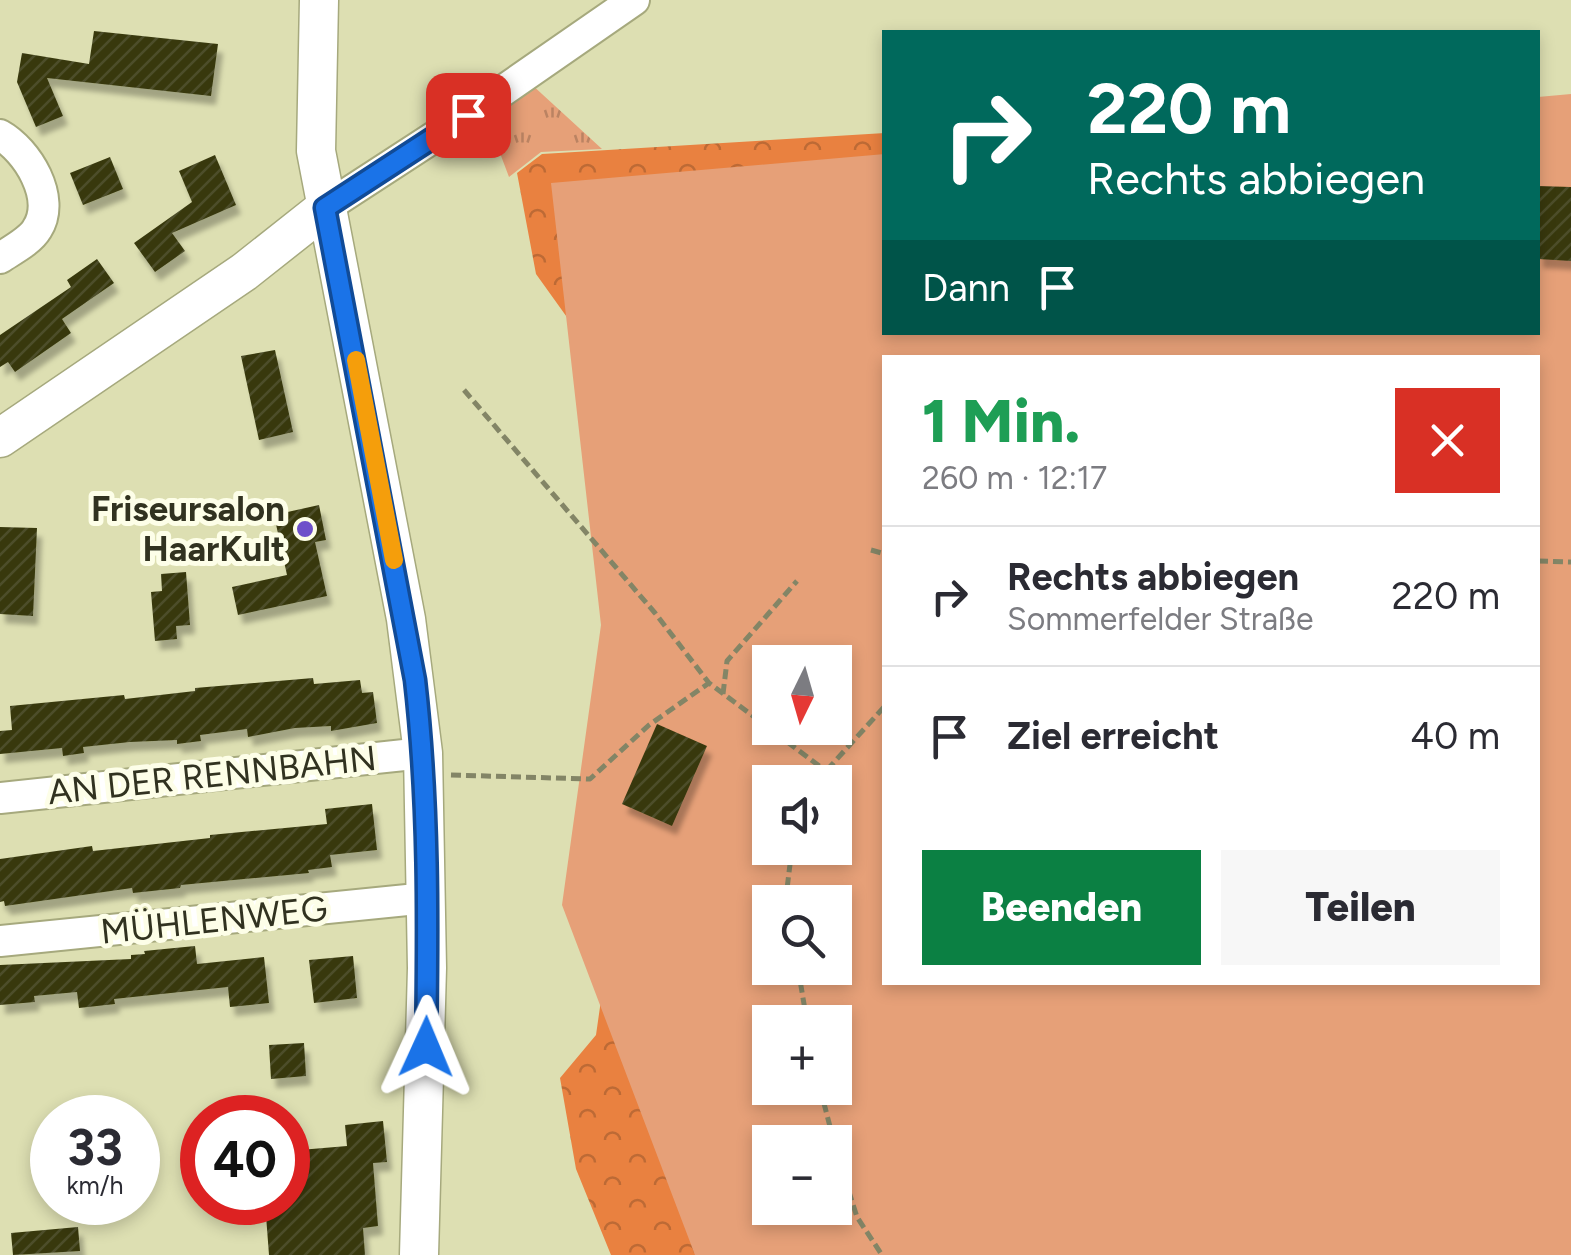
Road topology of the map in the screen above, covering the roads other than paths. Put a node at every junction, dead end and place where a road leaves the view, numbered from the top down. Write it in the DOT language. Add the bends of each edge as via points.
graph roads {
  1 [pos="319,0"];
  2 [pos="634,0"];
  3 [pos="0,135"];
  4 [pos="325,208"];
  5 [pos="0,258"];
  6 [pos="0,438"];
  7 [pos="424,766"];
  8 [pos="0,798"];
  9 [pos="427,898"];
  10 [pos="0,941"];
  11 [pos="418,1255"];
  1 -- 4 [label="street" via="316,151"];
  2 -- 4 [label="street"];
  3 -- 5 [label="street" via="20,149 39,183 42,219 36,232"];
  4 -- 6 [label="street" via="244,272"];
  4 -- 7 [label="street" via="406,618"];
  7 -- 8 [label="street, AN DER RENNBAHN"];
  7 -- 9 [label="street"];
  9 -- 10 [label="street, MÜHLENWEG"];
  9 -- 11 [label="street"];
}
